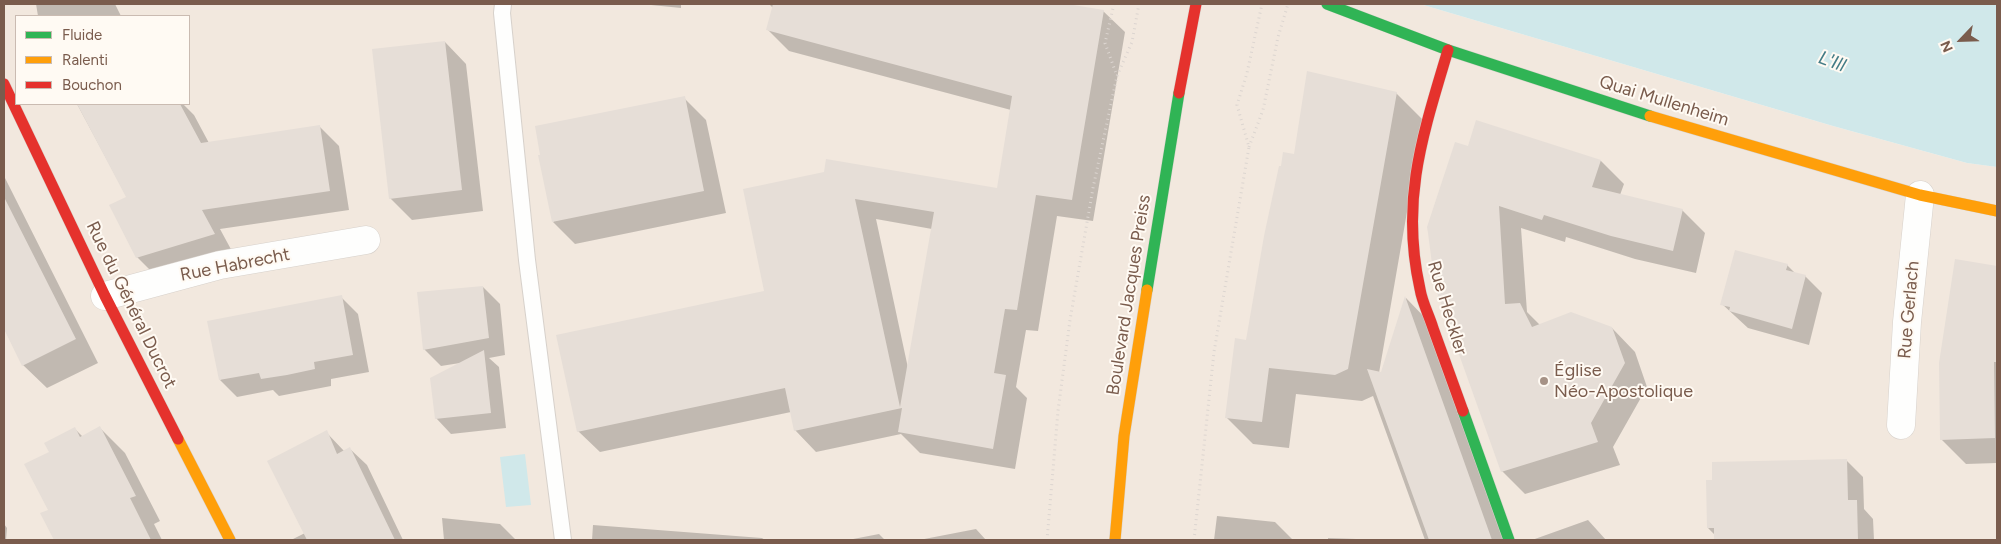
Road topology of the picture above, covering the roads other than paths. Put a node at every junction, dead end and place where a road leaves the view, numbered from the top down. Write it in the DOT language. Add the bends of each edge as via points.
graph roads {
  1 [pos="503,4"];
  2 [pos="1196,4"];
  3 [pos="1327,4"];
  4 [pos="1448,50"];
  5 [pos="4,84"];
  6 [pos="1920,195"];
  7 [pos="1997,211"];
  8 [pos="366,240"];
  9 [pos="105,296"];
  10 [pos="1901,425"];
  11 [pos="230,540"];
  12 [pos="563,540"];
  13 [pos="1115,540"];
  14 [pos="1509,540"];
  1 -- 12 [label="lane" via="527,260"];
  2 -- 13 [label="street, Boulevard Jacques Preiss" via="1124,436"];
  3 -- 4 [label="street, Quai Mullenheim"];
  4 -- 6 [label="street, Quai Mullenheim" via="1668,122"];
  4 -- 14 [label="street, Rue Heckler" via="1420,150 1412,198 1414,261 1420,291"];
  5 -- 9 [label="street, Rue du Général Ducrot"];
  6 -- 7 [label="street, Quai Mullenheim"];
  6 -- 10 [label="street, Rue Gerlach" via="1907,322"];
  8 -- 9 [label="street, Rue Habrecht" via="220,266"];
  9 -- 11 [label="street, Rue du Général Ducrot"];
}
